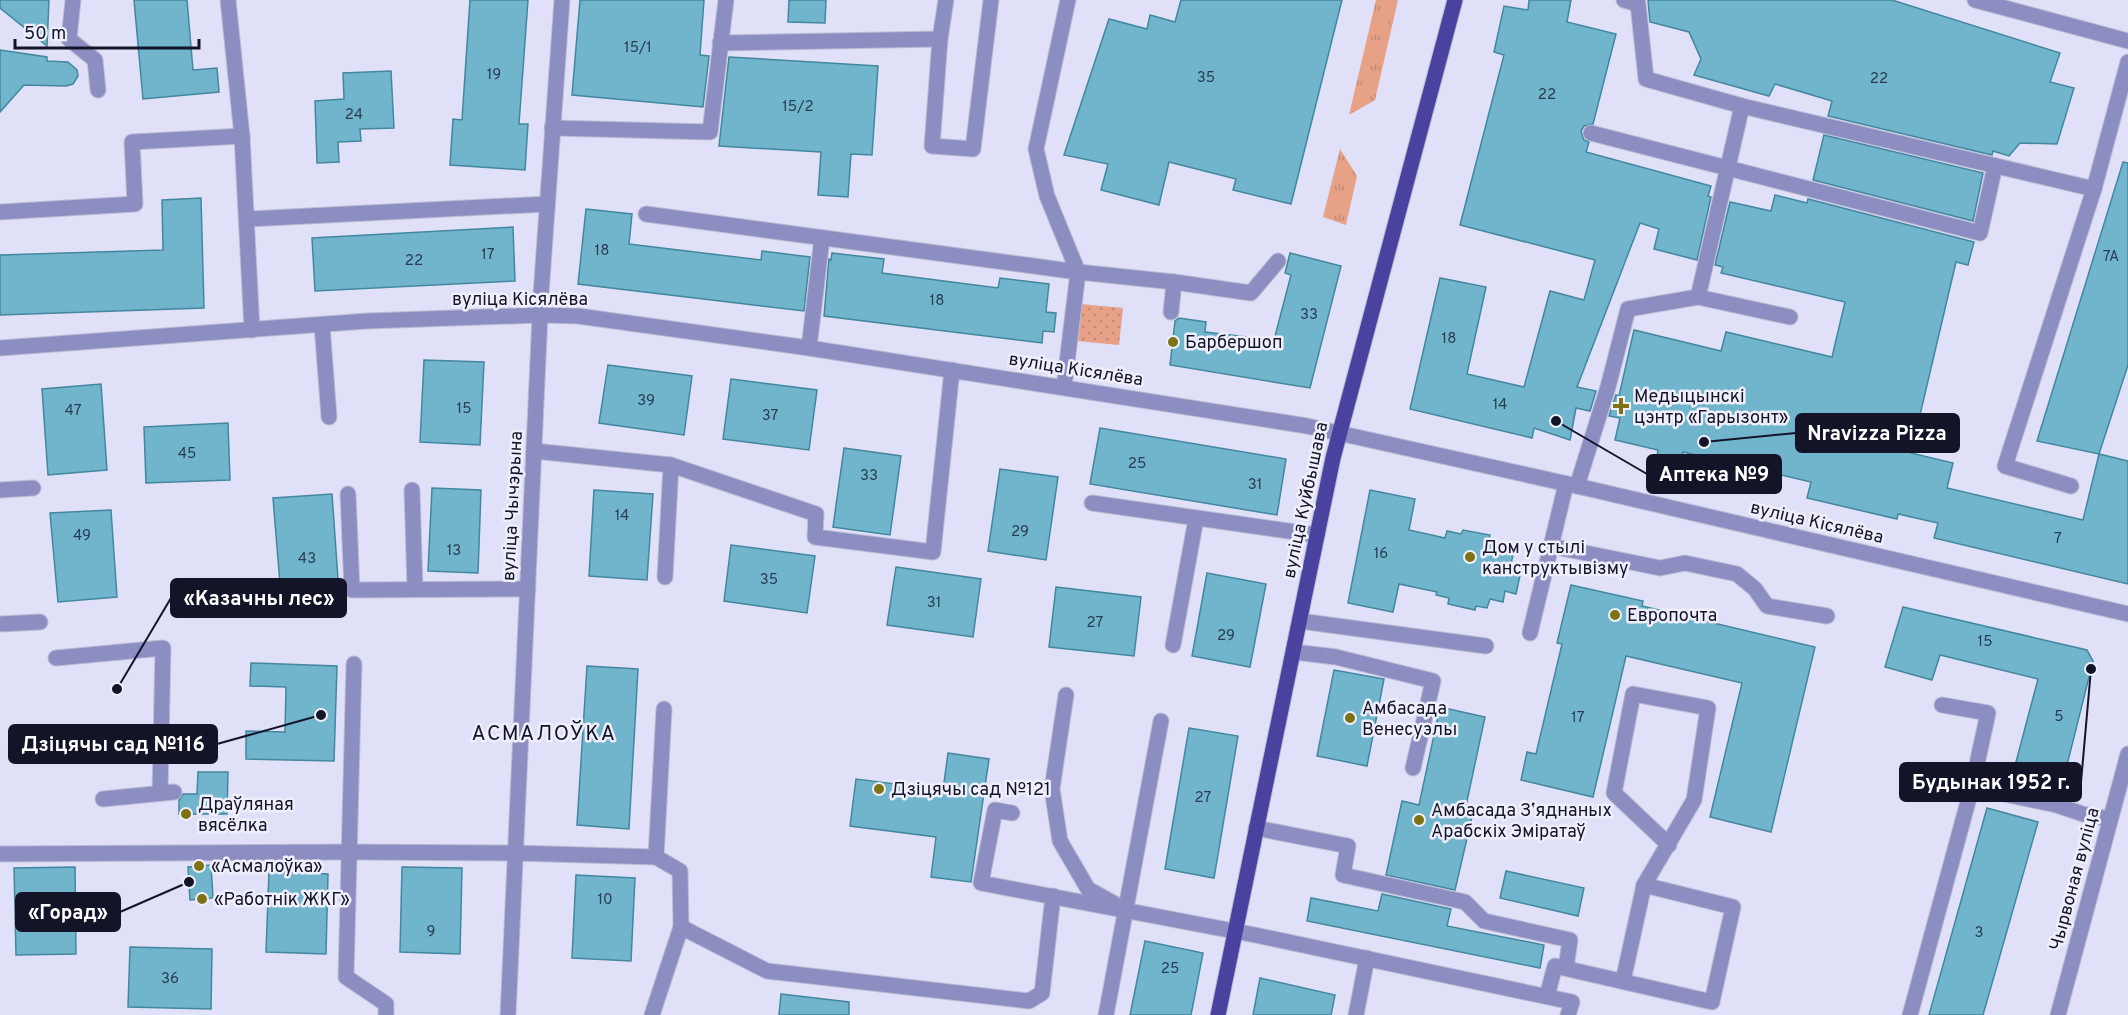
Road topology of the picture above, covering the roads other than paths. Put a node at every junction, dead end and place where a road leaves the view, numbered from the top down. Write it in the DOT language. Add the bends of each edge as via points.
graph roads {
  1 [pos="73,0"];
  2 [pos="228,0"];
  3 [pos="562,0"];
  4 [pos="726,0"];
  5 [pos="946,0"];
  6 [pos="991,0"];
  7 [pos="1068,0"];
  8 [pos="1455,0"];
  9 [pos="1624,0"];
  10 [pos="1975,0"];
  11 [pos="940,39"];
  12 [pos="2128,41"];
  13 [pos="720,43"];
  14 [pos="2128,63"];
  15 [pos="98,90"];
  16 [pos="1742,106"];
  17 [pos="552,128"];
  18 [pos="1591,133"];
  19 [pos="242,136"];
  20 [pos="1995,166"];
  21 [pos="1728,168"];
  22 [pos="2094,189"];
  23 [pos="547,204"];
  24 [pos="0,212"];
  25 [pos="646,214"];
  26 [pos="247,219"];
  27 [pos="822,238"];
  28 [pos="1278,261"];
  29 [pos="1078,272"];
  30 [pos="1174,282"];
  31 [pos="1698,297"];
  32 [pos="1171,312"];
  33 [pos="541,315"];
  34 [pos="1790,317"];
  35 [pos="322,325"];
  36 [pos="252,330"];
  37 [pos="0,348"];
  38 [pos="809,348"];
  39 [pos="952,370"];
  40 [pos="1064,387"];
  41 [pos="329,417"];
  42 [pos="1339,432"];
  43 [pos="534,451"];
  44 [pos="671,465"];
  45 [pos="1572,485"];
  46 [pos="2071,486"];
  47 [pos="33,488"];
  48 [pos="0,490"];
  49 [pos="412,490"];
  50 [pos="348,494"];
  51 [pos="1092,503"];
  52 [pos="1196,519"];
  53 [pos="1317,535"];
  54 [pos="1551,546"];
  55 [pos="665,577"];
  56 [pos="415,589"];
  57 [pos="528,589"];
  58 [pos="2128,614"];
  59 [pos="1827,615"];
  60 [pos="1300,621"];
  61 [pos="40,622"];
  62 [pos="0,624"];
  63 [pos="1530,633"];
  64 [pos="1173,645"];
  65 [pos="1486,646"];
  66 [pos="1294,652"];
  67 [pos="56,658"];
  68 [pos="354,664"];
  69 [pos="1066,695"];
  70 [pos="1942,705"];
  71 [pos="664,709"];
  72 [pos="1161,721"];
  73 [pos="2128,754"];
  74 [pos="1413,768"];
  75 [pos="1972,787"];
  76 [pos="103,798"];
  77 [pos="1012,813"];
  78 [pos="2109,819"];
  79 [pos="1256,828"];
  80 [pos="1669,845"];
  81 [pos="350,852"];
  82 [pos="514,852"];
  83 [pos="0,855"];
  84 [pos="656,857"];
  85 [pos="1644,885"];
  86 [pos="1053,896"];
  87 [pos="1125,910"];
  88 [pos="681,927"];
  89 [pos="1234,932"];
  90 [pos="1367,958"];
  91 [pos="1566,968"];
  92 [pos="1623,981"];
  93 [pos="1547,996"];
  94 [pos="386,1015"];
  95 [pos="508,1015"];
  96 [pos="652,1015"];
  97 [pos="1106,1015"];
  98 [pos="1218,1015"];
  99 [pos="1356,1015"];
  100 [pos="1568,1015"];
  101 [pos="1910,1015"];
  102 [pos="2058,1015"];
  1 -- 15 [label="street" via="69,39 95,60"];
  2 -- 19 [label="street"];
  3 -- 17 [label="street, вуліца Чычэрына"];
  4 -- 13 [label="street"];
  5 -- 11 [label="street"];
  6 -- 11 [label="street" via="973,149 932,146"];
  7 -- 29 [label="street" via="1036,149 1047,196"];
  8 -- 42 [label="main road, вуліца Куйбышава"];
  9 -- 16 [label="street" via="1638,4 1646,79"];
  10 -- 12 [label="street"];
  11 -- 13 [label="street"];
  13 -- 17 [label="street" via="710,132"];
  14 -- 22 [label="street"];
  16 -- 20 [label="street"];
  16 -- 21 [label="street"];
  17 -- 23 [label="street, вуліца Чычэрына"];
  18 -- 21 [label="street"];
  19 -- 24 [label="street" via="132,142 135,204"];
  19 -- 26 [label="street"];
  20 -- 21 [label="street" via="1980,233"];
  20 -- 22 [label="street"];
  21 -- 31 [label="street"];
  22 -- 46 [label="street" via="2005,466"];
  23 -- 26 [label="street"];
  23 -- 33 [label="street, вуліца Чычэрына"];
  25 -- 27 [label="street"];
  26 -- 36 [label="street"];
  27 -- 29 [label="street"];
  27 -- 38 [label="street"];
  28 -- 30 [label="street" via="1251,293"];
  29 -- 30 [label="street"];
  29 -- 40 [label="street"];
  30 -- 32 [label="street"];
  31 -- 34 [label="street"];
  31 -- 45 [label="street" via="1629,309 1608,387"];
  33 -- 35 [label="street, вуліца Кісялёва"];
  33 -- 38 [label="street, вуліца Кісялёва" via="578,316"];
  33 -- 43 [label="street, вуліца Чычэрына"];
  35 -- 36 [label="street, вуліца Кісялёва"];
  35 -- 41 [label="street"];
  36 -- 37 [label="street, вуліца Кісялёва"];
  38 -- 39 [label="street, вуліца Кісялёва"];
  39 -- 40 [label="street, вуліца Кісялёва"];
  39 -- 44 [label="street" via="933,552 815,537 816,514"];
  40 -- 42 [label="street, вуліца Кісялёва"];
  42 -- 45 [label="street, вуліца Кісялёва"];
  42 -- 53 [label="main road, вуліца Куйбышава"];
  43 -- 44 [label="street"];
  43 -- 57 [label="street, вуліца Чычэрына"];
  44 -- 55 [label="street"];
  45 -- 54 [label="street"];
  45 -- 58 [label="street, вуліца Кісялёва"];
  47 -- 48 [label="street"];
  49 -- 56 [label="street"];
  50 -- 56 [label="street" via="352,590"];
  51 -- 52 [label="street"];
  52 -- 53 [label="street"];
  52 -- 64 [label="street"];
  53 -- 60 [label="main road, вуліца Куйбышава"];
  54 -- 59 [label="street" via="1660,568 1685,563 1737,574 1767,606"];
  54 -- 63 [label="street"];
  56 -- 57 [label="street"];
  57 -- 82 [label="street, вуліца Чычэрына"];
  60 -- 65 [label="street"];
  60 -- 66 [label="main road, вуліца Куйбышава"];
  61 -- 62 [label="street"];
  66 -- 74 [label="street" via="1336,657 1433,681"];
  66 -- 79 [label="main road, вуліца Куйбышава"];
  67 -- 76 [label="street" via="163,648 167,792"];
  68 -- 81 [label="street"];
  69 -- 87 [label="street" via="1052,789 1060,841 1088,889"];
  70 -- 75 [label="street" via="1988,713"];
  71 -- 84 [label="street"];
  72 -- 87 [label="street"];
  73 -- 78 [label="street, Чырвоная вуліца"];
  75 -- 78 [label="street"];
  75 -- 101 [label="street"];
  77 -- 86 [label="street" via="995,810 981,883"];
  78 -- 102 [label="street, Чырвоная вуліца"];
  79 -- 89 [label="main road, вуліца Куйбышава"];
  79 -- 91 [label="street" via="1348,846 1343,875 1465,902 1484,921 1570,940"];
  80 -- 80 [label="street" via="1694,800 1708,708 1634,694 1614,793"];
  80 -- 85 [label="street"];
  81 -- 82 [label="street"];
  81 -- 83 [label="street"];
  81 -- 94 [label="street" via="346,977 386,1004"];
  82 -- 84 [label="street"];
  82 -- 95 [label="street, вуліца Чычэрына"];
  84 -- 88 [label="street" via="680,871"];
  85 -- 92 [label="street"];
  85 -- 92 [label="street" via="1733,907 1712,1002"];
  86 -- 87 [label="street"];
  86 -- 88 [label="street" via="1042,993 1029,1001 767,971"];
  87 -- 89 [label="street"];
  87 -- 97 [label="street"];
  88 -- 96 [label="street"];
  89 -- 90 [label="street"];
  89 -- 98 [label="main road, вуліца Куйбышава"];
  90 -- 93 [label="street"];
  90 -- 99 [label="street"];
  91 -- 92 [label="street"];
  91 -- 93 [label="street" via="1556,966"];
  93 -- 100 [label="street" via="1572,1002"];
}
